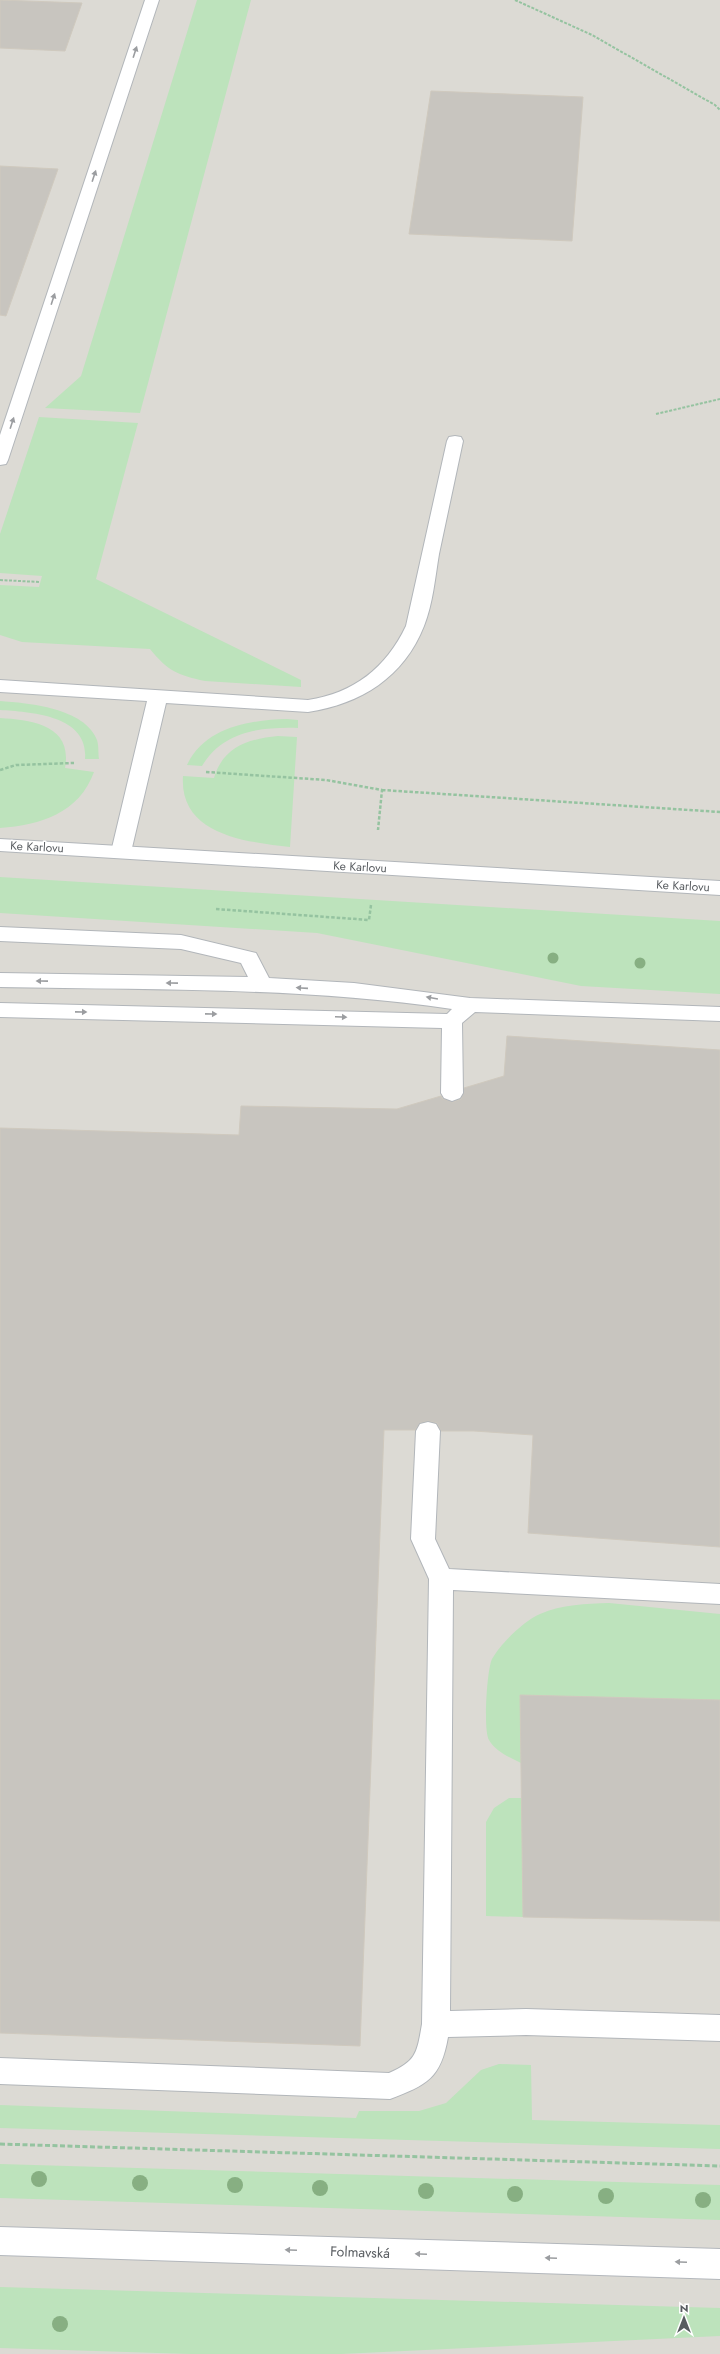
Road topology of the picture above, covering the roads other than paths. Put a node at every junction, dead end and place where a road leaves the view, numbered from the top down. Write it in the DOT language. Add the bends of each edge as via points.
graph roads {
  1 [pos="152,0"];
  2 [pos="455,441"];
  3 [pos="0,460"];
  4 [pos="0,686"];
  5 [pos="158,696"];
  6 [pos="0,845"];
  7 [pos="121,852"];
  8 [pos="720,888"];
  9 [pos="0,934"];
  10 [pos="0,980"];
  11 [pos="262,986"];
  12 [pos="470,1005"];
  13 [pos="0,1010"];
  14 [pos="720,1014"];
  15 [pos="452,1021"];
  16 [pos="452,1092"];
  17 [pos="428,1431"];
  18 [pos="441,1579"];
  19 [pos="720,1594"];
  20 [pos="436,2024"];
  21 [pos="720,2028"];
  22 [pos="0,2071"];
  23 [pos="0,2241"];
  24 [pos="720,2264"];
  3 -- 1 [label="street, one-way"];
  2 -- 5 [label="street" via="415,626 395,661 371,684 351,696 326,704 308,706"];
  4 -- 5 [label="street"];
  5 -- 7 [label="street"];
  6 -- 7 [label="street, Ke Karlovu"];
  7 -- 8 [label="street, Ke Karlovu"];
  9 -- 11 [label="street" via="181,942 249,958"];
  11 -- 10 [label="street, one-way"];
  12 -- 11 [label="street, one-way" via="420,996"];
  12 -- 14 [label="street"];
  12 -- 15 [label="street"];
  13 -- 15 [label="street, one-way"];
  15 -- 16 [label="street"];
  17 -- 18 [label="street" via="423,1539"];
  18 -- 19 [label="street"];
  18 -- 20 [label="street"];
  20 -- 21 [label="street" via="526,2022"];
  20 -- 22 [label="street" via="430,2058 413,2076 390,2086"];
  24 -- 23 [label="street, Folmavská, one-way"];
}
